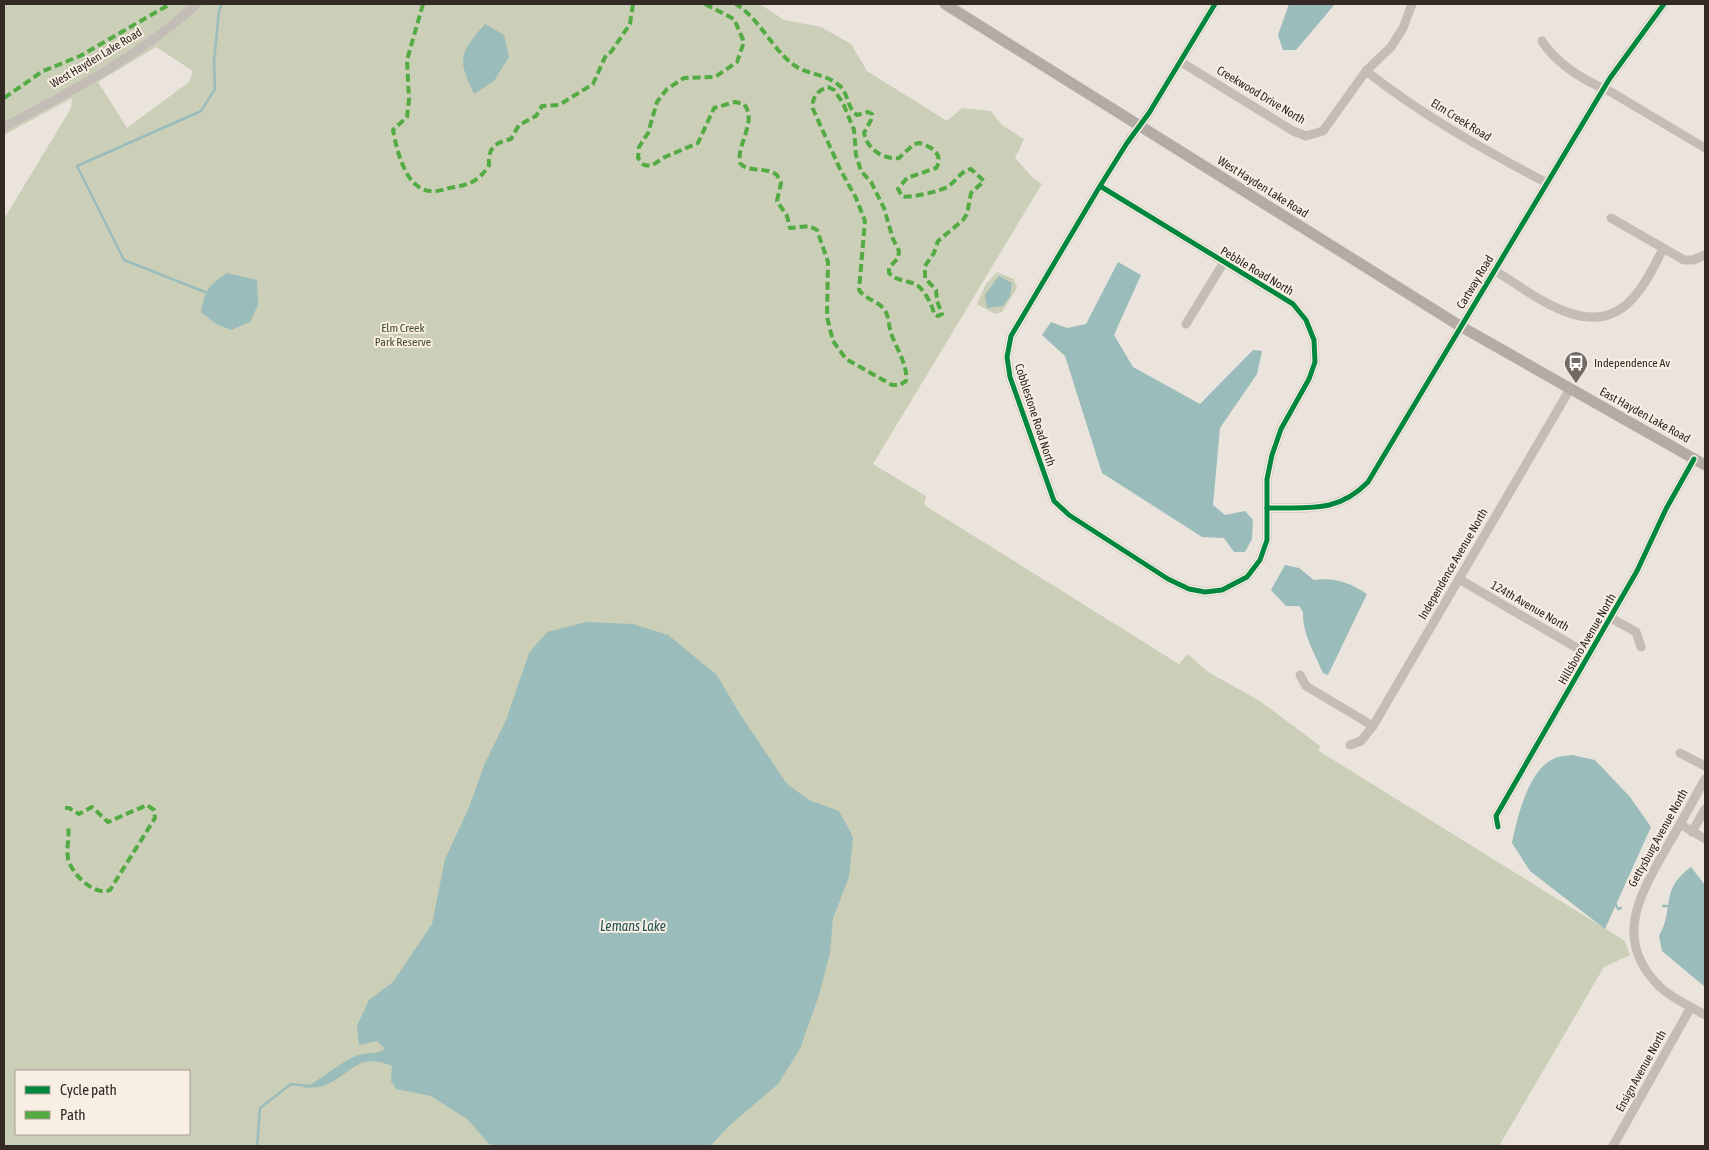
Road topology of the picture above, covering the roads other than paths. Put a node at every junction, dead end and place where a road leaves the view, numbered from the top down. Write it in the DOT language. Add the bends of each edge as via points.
graph roads {
  1 [pos="197,4"];
  2 [pos="945,4"];
  3 [pos="1216,4"];
  4 [pos="1412,4"];
  5 [pos="1664,4"];
  6 [pos="1542,41"];
  7 [pos="1181,62"];
  8 [pos="1366,71"];
  9 [pos="1603,89"];
  10 [pos="4,126"];
  11 [pos="1141,126"];
  12 [pos="1705,148"];
  13 [pos="1547,183"];
  14 [pos="1100,186"];
  15 [pos="1611,218"];
  16 [pos="1664,249"];
  17 [pos="1705,255"];
  18 [pos="1224,262"];
  19 [pos="1494,270"];
  20 [pos="1186,324"];
  21 [pos="1460,326"];
  22 [pos="1570,389"];
  23 [pos="1694,459"];
  24 [pos="1705,465"];
  25 [pos="1267,508"];
  26 [pos="1459,579"];
  27 [pos="1611,618"];
  28 [pos="1641,647"];
  29 [pos="1589,655"];
  30 [pos="1300,675"];
  31 [pos="1373,726"];
  32 [pos="1350,745"];
  33 [pos="1680,752"];
  34 [pos="1705,766"];
  35 [pos="1705,779"];
  36 [pos="1705,809"];
  37 [pos="1680,824"];
  38 [pos="1498,827"];
  39 [pos="1692,832"];
  40 [pos="1705,839"];
  41 [pos="1691,1007"];
  42 [pos="1705,1014"];
  43 [pos="1612,1146"];
  1 -- 10 [label="street, West Hayden Lake Road" via="120,63"];
  2 -- 11 [label="main road, West Hayden Lake Road"];
  3 -- 7 [label="street, Cobblestone Road North"];
  4 -- 8 [label="street, Creekwood Drive North" via="1391,47"];
  5 -- 9 [label="street, Cartway Road"];
  6 -- 9 [label="street" via="1559,62"];
  7 -- 8 [label="street, Creekwood Drive North" via="1293,132 1306,136 1323,131"];
  7 -- 11 [label="street, Cobblestone Road North"];
  8 -- 13 [label="street, Elm Creek Road" via="1393,93 1475,144"];
  9 -- 12 [label="street"];
  9 -- 13 [label="street, Cartway Road"];
  11 -- 14 [label="street, Cobblestone Road North" via="1126,143"];
  11 -- 21 [label="main road, West Hayden Lake Road"];
  13 -- 19 [label="street, Cartway Road"];
  14 -- 18 [label="street, Pebble Road North"];
  14 -- 25 [label="street, Cobblestone Road North" via="1011,336 1007,357 1010,377 1054,501 1069,515 1168,579 1182,587 1205,592 1230,587 1254,569 1267,540"];
  15 -- 16 [label="street"];
  16 -- 17 [label="street" via="1684,260"];
  16 -- 19 [label="street" via="1633,299 1623,308 1598,317 1584,318 1559,310"];
  18 -- 20 [label="street"];
  18 -- 25 [label="street, Pebble Road North" via="1293,304 1306,320 1314,340 1312,371 1281,429 1272,455 1267,479"];
  19 -- 21 [label="street, Cartway Road"];
  21 -- 22 [label="main road, West Hayden Lake Road"];
  21 -- 25 [label="street, Cartway Road" via="1360,491 1322,508"];
  22 -- 23 [label="main road, East Hayden Lake Road"];
  22 -- 26 [label="street, Independence Avenue North"];
  23 -- 24 [label="main road, East Hayden Lake Road"];
  23 -- 27 [label="street, Hillsboro Avenue North"];
  26 -- 29 [label="street, 124th Avenue North"];
  26 -- 31 [label="street, Independence Avenue North"];
  27 -- 28 [label="street" via="1636,632"];
  27 -- 29 [label="street, Hillsboro Avenue North"];
  29 -- 38 [label="street, Hillsboro Avenue North" via="1496,816"];
  30 -- 31 [label="street" via="1306,686"];
  31 -- 32 [label="street, Independence Avenue North" via="1361,741"];
  33 -- 34 [label="street"];
  35 -- 37 [label="street, Gettysburg Avenue North"];
  36 -- 39 [label="street"];
  37 -- 39 [label="street"];
  37 -- 41 [label="street, Gettysburg Avenue North" via="1641,893 1635,913 1634,935 1640,958 1651,977 1670,996"];
  39 -- 40 [label="street"];
  41 -- 42 [label="street, Gettysburg Avenue North"];
  41 -- 43 [label="street, Ensign Avenue North"];
}
